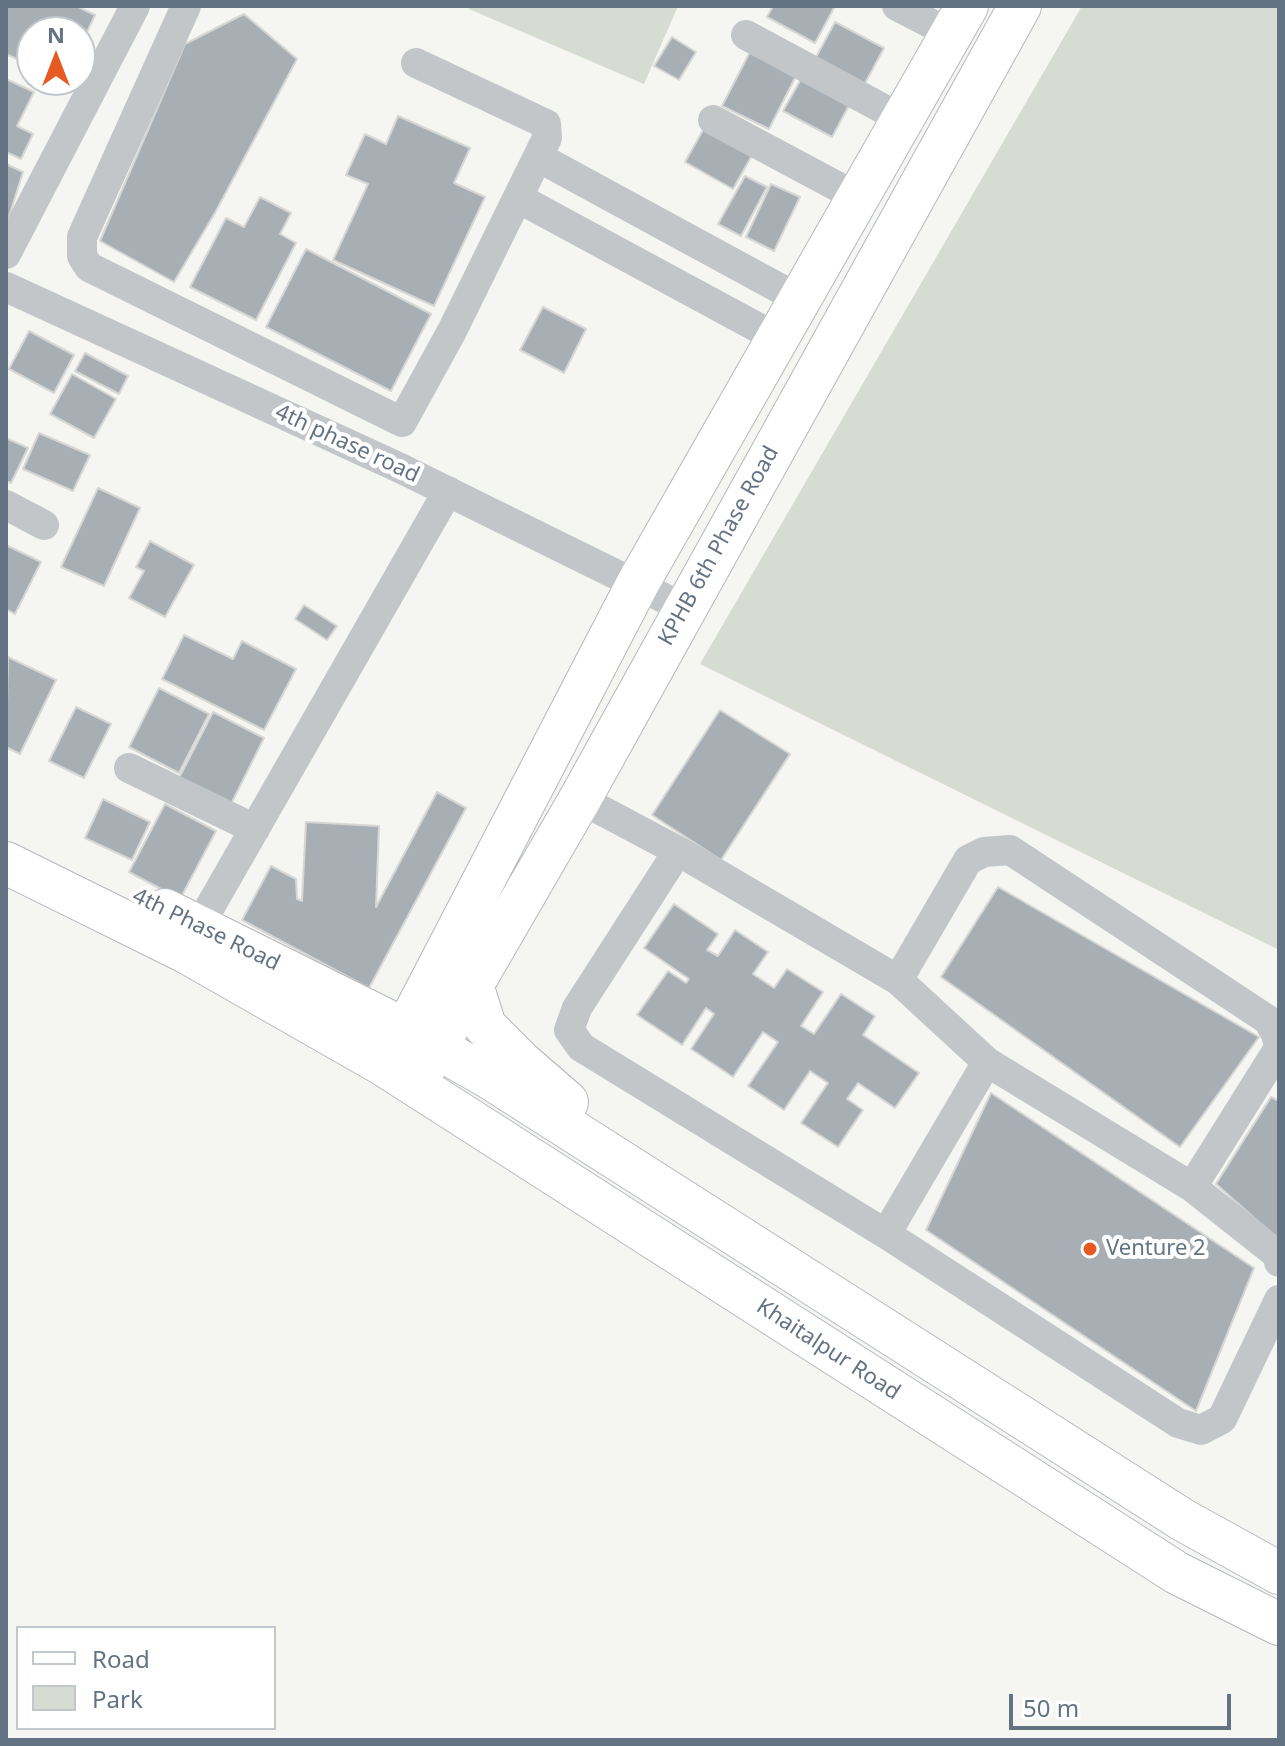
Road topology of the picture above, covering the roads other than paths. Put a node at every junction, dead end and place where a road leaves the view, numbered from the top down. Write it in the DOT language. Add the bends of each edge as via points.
graph roads {
  1 [pos="135,6"];
  2 [pos="186,6"];
  3 [pos="897,6"];
  4 [pos="1020,6"];
  5 [pos="959,20"];
  6 [pos="746,35"];
  7 [pos="416,63"];
  8 [pos="902,119"];
  9 [pos="713,120"];
  10 [pos="538,157"];
  11 [pos="857,197"];
  12 [pos="518,198"];
  13 [pos="6,254"];
  14 [pos="6,287"];
  15 [pos="799,299"];
  16 [pos="777,338"];
  17 [pos="448,491"];
  18 [pos="6,505"];
  19 [pos="44,525"];
  20 [pos="638,583"];
  21 [pos="684,608"];
  22 [pos="129,768"];
  23 [pos="580,799"];
  24 [pos="255,829"];
  25 [pos="6,832"];
  26 [pos="678,851"];
  27 [pos="6,863"];
  28 [pos="199,926"];
  29 [pos="898,980"];
  30 [pos="472,985"];
  31 [pos="421,1039"];
  32 [pos="1279,1047"];
  33 [pos="987,1062"];
  34 [pos="399,1075"];
  35 [pos="605,1151"];
  36 [pos="1192,1187"];
  37 [pos="886,1234"];
  38 [pos="1279,1262"];
  39 [pos="1279,1300"];
  40 [pos="1279,1573"];
  41 [pos="1279,1624"];
  1 -- 13 [label="street"];
  2 -- 12 [label="street" via="82,237 82,256 89,267 402,422"];
  3 -- 5 [label="street"];
  4 -- 21 [label="street, KPHB 6th Phase Road"];
  5 -- 8 [label="street, KPHB 6th Phase Road"];
  6 -- 8 [label="street"];
  7 -- 10 [label="street" via="546,124 547,138"];
  8 -- 11 [label="street, KPHB 6th Phase Road"];
  9 -- 11 [label="street"];
  10 -- 12 [label="street"];
  10 -- 15 [label="street"];
  11 -- 15 [label="street, KPHB 6th Phase Road"];
  12 -- 16 [label="street"];
  14 -- 17 [label="street, 4th phase road"];
  15 -- 16 [label="street, KPHB 6th Phase Road"];
  16 -- 20 [label="street, KPHB 6th Phase Road"];
  17 -- 20 [label="street, 4th phase road"];
  17 -- 24 [label="street"];
  18 -- 19 [label="street"];
  20 -- 21 [label="street, 4th phase road"];
  20 -- 31 [label="street, KPHB 6th Phase Road"];
  21 -- 23 [label="street, KPHB 6th Phase Road"];
  22 -- 24 [label="street"];
  23 -- 26 [label="street"];
  23 -- 30 [label="street, KPHB 6th Phase Road"];
  24 -- 28 [label="street"];
  25 -- 28 [label="street, 4th Phase Road"];
  26 -- 29 [label="street"];
  26 -- 37 [label="street" via="577,1008 569,1030 581,1047"];
  27 -- 34 [label="street, 4th Phase Road" via="186,952"];
  28 -- 31 [label="street, 4th Phase Road"];
  29 -- 32 [label="street" via="968,860 984,852 1010,850 1268,1020"];
  29 -- 33 [label="street"];
  30 -- 31 [label="street, KPHB 6th Phase Road"];
  30 -- 35 [label="street" via="485,1026 577,1111"];
  31 -- 34 [label="street, KPHB 6th Phase Road"];
  31 -- 35 [label="street"];
  32 -- 36 [label="street"];
  33 -- 36 [label="street"];
  33 -- 37 [label="street"];
  34 -- 41 [label="street, Khaitalpur Road" via="1177,1573"];
  35 -- 40 [label="street" via="1183,1520"];
  36 -- 38 [label="street" via="1278,1255"];
  37 -- 39 [label="street" via="1178,1423 1201,1430 1222,1419"];
}
